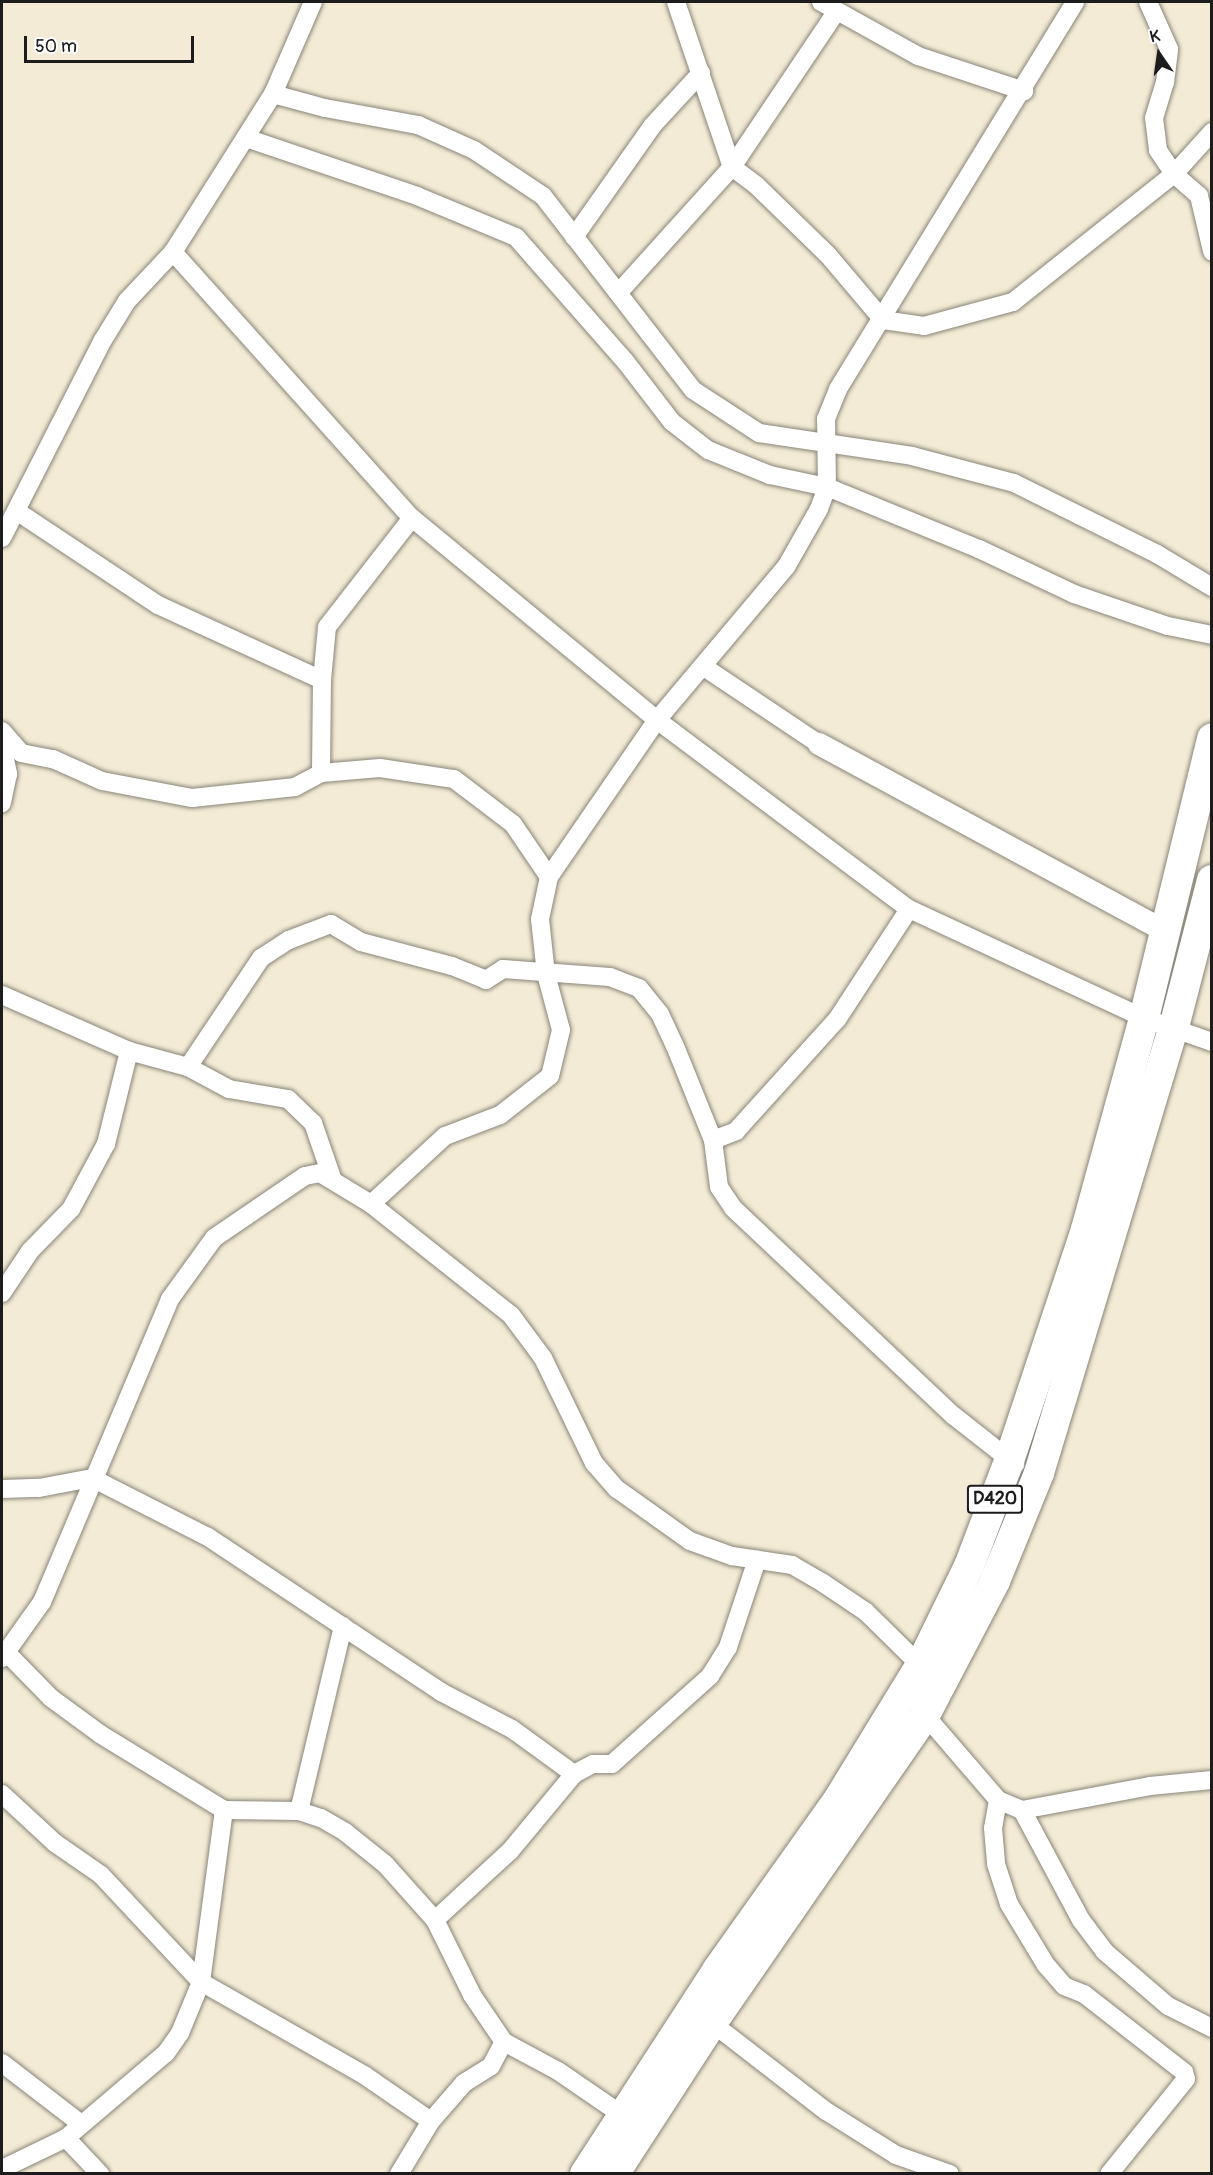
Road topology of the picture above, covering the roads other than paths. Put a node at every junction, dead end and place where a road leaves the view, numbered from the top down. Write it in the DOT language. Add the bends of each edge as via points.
graph roads {
  1 [pos="313,2"];
  2 [pos="676,2"];
  3 [pos="1075,2"];
  4 [pos="1148,2"];
  5 [pos="828,7"];
  6 [pos="701,73"];
  7 [pos="1024,91"];
  8 [pos="273,94"];
  9 [pos="1212,132"];
  10 [pos="246,138"];
  11 [pos="732,167"];
  12 [pos="1174,174"];
  13 [pos="574,237"];
  14 [pos="1212,251"];
  15 [pos="172,252"];
  16 [pos="620,291"];
  17 [pos="883,320"];
  18 [pos="828,441"];
  19 [pos="826,487"];
  20 [pos="18,512"];
  21 [pos="412,518"];
  22 [pos="2,538"];
  23 [pos="1212,586"];
  24 [pos="1212,635"];
  25 [pos="704,667"];
  26 [pos="322,680"];
  27 [pos="657,720"];
  28 [pos="2,731"];
  29 [pos="1212,738"];
  30 [pos="819,744"];
  31 [pos="2,745"];
  32 [pos="321,773"];
  33 [pos="2,803"];
  34 [pos="549,877"];
  35 [pos="1212,880"];
  36 [pos="909,909"];
  37 [pos="1166,932"];
  38 [pos="546,974"];
  39 [pos="2,995"];
  40 [pos="1144,1018"];
  41 [pos="1174,1027"];
  42 [pos="1212,1042"];
  43 [pos="129,1051"];
  44 [pos="188,1067"];
  45 [pos="713,1140"];
  46 [pos="332,1178"];
  47 [pos="371,1204"];
  48 [pos="2,1293"];
  49 [pos="1009,1461"];
  50 [pos="1039,1473"];
  51 [pos="92,1478"];
  52 [pos="2,1489"];
  53 [pos="757,1560"];
  54 [pos="343,1626"];
  55 [pos="4,1655"];
  56 [pos="930,1674"];
  57 [pos="925,1715"];
  58 [pos="574,1774"];
  59 [pos="1212,1780"];
  60 [pos="2,1794"];
  61 [pos="998,1800"];
  62 [pos="224,1810"];
  63 [pos="1022,1810"];
  64 [pos="299,1811"];
  65 [pos="435,1920"];
  66 [pos="201,1982"];
  67 [pos="712,2023"];
  68 [pos="1212,2028"];
  69 [pos="504,2042"];
  70 [pos="2,2063"];
  71 [pos="431,2121"];
  72 [pos="632,2122"];
  73 [pos="80,2123"];
  74 [pos="66,2138"];
  75 [pos="2,2169"];
  76 [pos="100,2174"];
  77 [pos="399,2174"];
  78 [pos="585,2174"];
  79 [pos="614,2174"];
  80 [pos="950,2174"];
  81 [pos="1109,2174"];
  1 -- 8 [label="street"];
  2 -- 6 [label="street"];
  3 -- 7 [label="street"];
  4 -- 12 [label="street" via="1169,49 1165,83 1154,118 1158,150"];
  5 -- 7 [label="street" via="918,56"];
  5 -- 11 [label="street"];
  6 -- 11 [label="street"];
  6 -- 13 [label="street" via="653,125"];
  7 -- 17 [label="street"];
  8 -- 10 [label="street"];
  8 -- 13 [label="street" via="418,125 474,150 543,196"];
  9 -- 12 [label="street"];
  10 -- 15 [label="street"];
  10 -- 19 [label="street" via="417,196 516,237 625,361 672,422 708,450 739,464"];
  11 -- 16 [label="street"];
  11 -- 17 [label="street" via="828,255"];
  12 -- 14 [label="street" via="1199,196"];
  12 -- 17 [label="street" via="1013,302 924,326"];
  13 -- 16 [label="street"];
  15 -- 20 [label="street" via="127,301 103,340"];
  15 -- 21 [label="street"];
  16 -- 18 [label="street" via="693,390 759,433"];
  17 -- 18 [label="street" via="838,389 826,419"];
  18 -- 19 [label="street"];
  18 -- 23 [label="street" via="912,456 1014,483 1157,554"];
  19 -- 24 [label="street" via="979,549 1074,594 1168,626"];
  19 -- 25 [label="street" via="819,509 786,567"];
  20 -- 22 [label="street"];
  20 -- 26 [label="street" via="158,605"];
  21 -- 26 [label="street" via="327,627"];
  21 -- 27 [label="street"];
  25 -- 27 [label="street"];
  25 -- 30 [label="street"];
  26 -- 32 [label="street"];
  27 -- 34 [label="street"];
  27 -- 36 [label="street"];
  28 -- 32 [label="street" via="21,753 53,759 102,781 192,798 295,788"];
  29 -- 37 [label="highway, D420"];
  30 -- 37 [label="street"];
  31 -- 33 [label="street" via="8,774"];
  32 -- 34 [label="street" via="380,768 454,779 513,824"];
  34 -- 38 [label="street" via="540,919"];
  35 -- 41 [label="highway, D420"];
  36 -- 40 [label="street"];
  36 -- 45 [label="street" via="838,1018 736,1131"];
  37 -- 40 [label="highway, D420"];
  38 -- 44 [label="street" via="503,969 486,980 453,966 361,942 331,924 289,940 261,958"];
  38 -- 45 [label="street" via="610,978 639,988 660,1014"];
  38 -- 47 [label="street" via="561,1030 550,1076 500,1115 445,1136"];
  39 -- 43 [label="street"];
  40 -- 41 [label="street"];
  40 -- 49 [label="highway, D420" via="1086,1229"];
  41 -- 42 [label="street"];
  41 -- 50 [label="highway, D420"];
  43 -- 44 [label="street"];
  43 -- 48 [label="street" via="106,1144 72,1209 30,1251"];
  44 -- 46 [label="street" via="229,1089 288,1099 301,1109 313,1123"];
  45 -- 49 [label="street" via="719,1187 733,1208 954,1416"];
  46 -- 47 [label="street"];
  46 -- 51 [label="street" via="320,1173 305,1176 214,1238 170,1299"];
  47 -- 53 [label="street" via="511,1315 543,1358 594,1463 617,1489 690,1541"];
  49 -- 50 [label="street"];
  49 -- 56 [label="highway, D420"];
  50 -- 56 [label="highway, D420" via="995,1581"];
  51 -- 52 [label="street" via="39,1488"];
  51 -- 54 [label="street" via="208,1537"];
  51 -- 55 [label="street" via="42,1602"];
  53 -- 56 [label="street" via="792,1565 823,1583 866,1612"];
  53 -- 58 [label="street" via="728,1647 710,1676 612,1764 593,1764"];
  54 -- 58 [label="street" via="441,1692 512,1729"];
  54 -- 64 [label="street"];
  55 -- 62 [label="street" via="51,1698"];
  56 -- 57 [label="highway, D420"];
  56 -- 72 [label="highway, D420" via="718,1969"];
  57 -- 61 [label="street"];
  57 -- 67 [label="highway, D420"];
  58 -- 65 [label="street" via="510,1851"];
  59 -- 63 [label="street" via="1150,1786"];
  60 -- 66 [label="street" via="55,1844 101,1875"];
  61 -- 63 [label="street"];
  61 -- 81 [label="street" via="993,1828 996,1864 1009,1904 1046,1965 1065,1986 1084,1994 1184,2072 1186,2079"];
  62 -- 64 [label="street"];
  62 -- 66 [label="street"];
  63 -- 68 [label="street" via="1081,1920 1104,1951 1168,2006"];
  64 -- 65 [label="street" via="345,1832 385,1864"];
  65 -- 69 [label="street" via="472,1995"];
  66 -- 71 [label="street" via="364,2075"];
  66 -- 73 [label="street" via="180,2033 165,2053"];
  67 -- 72 [label="highway, D420"];
  67 -- 80 [label="street" via="826,2110 896,2155"];
  69 -- 71 [label="street" via="491,2066 464,2083"];
  69 -- 72 [label="street" via="558,2071"];
  70 -- 73 [label="street"];
  71 -- 77 [label="street"];
  72 -- 78 [label="highway, D420"];
  72 -- 79 [label="highway, D420"];
  73 -- 74 [label="street"];
  74 -- 75 [label="street"];
  74 -- 76 [label="street"];
}
